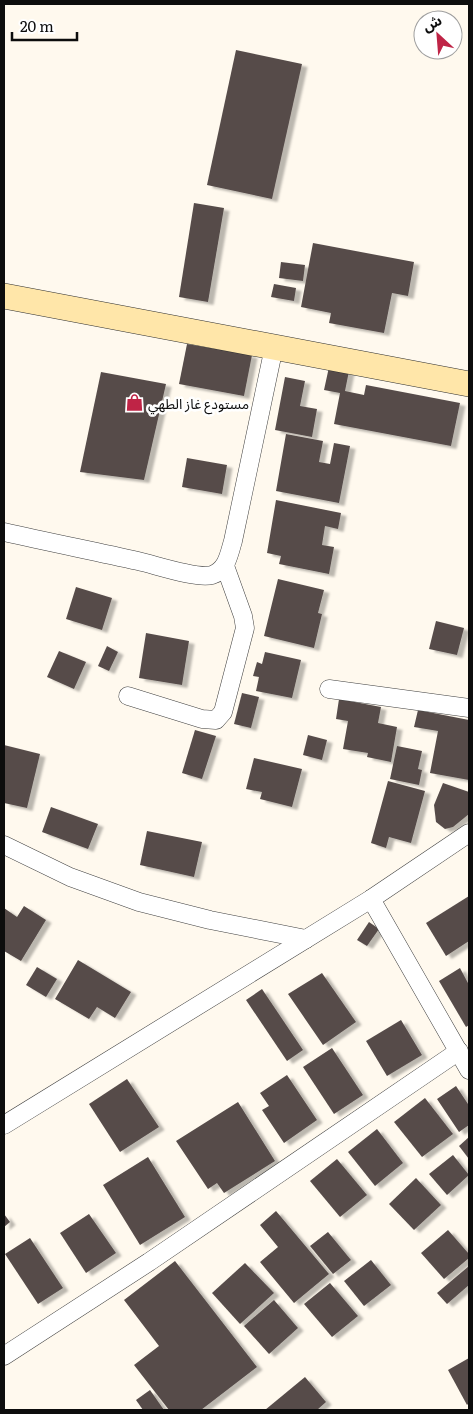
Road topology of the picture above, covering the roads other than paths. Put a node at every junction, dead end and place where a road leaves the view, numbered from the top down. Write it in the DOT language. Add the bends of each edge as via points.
graph roads {
  1 [pos="4,296"];
  2 [pos="274,347"];
  3 [pos="469,384"];
  4 [pos="4,532"];
  5 [pos="225,566"];
  6 [pos="329,689"];
  7 [pos="128,696"];
  8 [pos="469,708"];
  9 [pos="469,833"];
  10 [pos="4,845"];
  11 [pos="371,898"];
  12 [pos="306,939"];
  13 [pos="459,1052"];
  14 [pos="469,1070"];
  15 [pos="4,1125"];
  16 [pos="4,1356"];
  1 -- 2 [label="street"];
  2 -- 3 [label="street"];
  2 -- 5 [label="street"];
  4 -- 5 [label="street" via="204,576 213,575"];
  5 -- 7 [label="street" via="245,628 223,712 216,720 202,719"];
  6 -- 8 [label="street"];
  9 -- 11 [label="street"];
  10 -- 12 [label="street" via="70,877 139,902"];
  11 -- 12 [label="street"];
  11 -- 13 [label="street"];
  12 -- 15 [label="street"];
  13 -- 14 [label="street"];
  13 -- 16 [label="street"];
}
